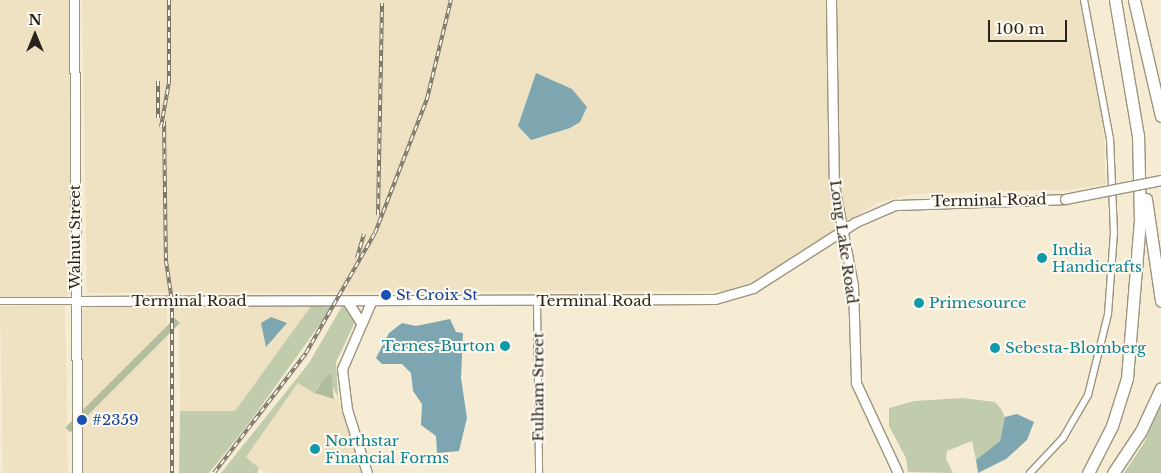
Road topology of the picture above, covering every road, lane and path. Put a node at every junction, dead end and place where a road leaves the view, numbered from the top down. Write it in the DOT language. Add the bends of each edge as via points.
graph roads {
  1 [pos="74,0"];
  2 [pos="831,0"];
  3 [pos="1084,0"];
  4 [pos="1115,0"];
  5 [pos="1134,0"];
  6 [pos="1153,79"];
  7 [pos="1161,108"];
  8 [pos="1161,116"];
  9 [pos="1140,166"];
  10 [pos="1161,180"];
  11 [pos="840,232"];
  12 [pos="1160,297"];
  13 [pos="0,300"];
  14 [pos="76,300"];
  15 [pos="537,301"];
  16 [pos="348,302"];
  17 [pos="371,302"];
  18 [pos="361,323"];
  19 [pos="1161,388"];
  20 [pos="77,473"];
  21 [pos="367,473"];
  22 [pos="539,473"];
  23 [pos="898,473"];
  24 [pos="1030,473"];
  25 [pos="1088,473"];
  26 [pos="1113,473"];
  1 -- 14 [label="street, Walnut Street"];
  2 -- 11 [label="street, Long Lake Road" via="834,185"];
  3 -- 24 [label="street" via="1110,139 1114,233 1108,314 1088,395 1063,438"];
  4 -- 9 [label="highway"];
  5 -- 6 [label="highway"];
  6 -- 7 [label="highway"];
  6 -- 8 [label="highway"];
  9 -- 12 [label="highway"];
  9 -- 25 [label="highway" via="1131,356 1114,418"];
  10 -- 11 [label="street, Terminal Road, bridge" via="1065,199 908,202 869,214"];
  11 -- 15 [label="street, Terminal Road" via="766,280 728,297"];
  11 -- 23 [label="street, Long Lake Road" via="852,286 858,394 889,447"];
  13 -- 14 [label="street, Terminal Road"];
  14 -- 16 [label="street, Terminal Road"];
  14 -- 20 [label="street, Walnut Street"];
  15 -- 17 [label="street, Terminal Road"];
  15 -- 22 [label="street, Fulham Street"];
  16 -- 17 [label="street, Terminal Road"];
  16 -- 18 [label="street"];
  17 -- 18 [label="street"];
  18 -- 21 [label="street" via="342,369 342,387"];
  19 -- 26 [label="highway" via="1141,431"];
}
